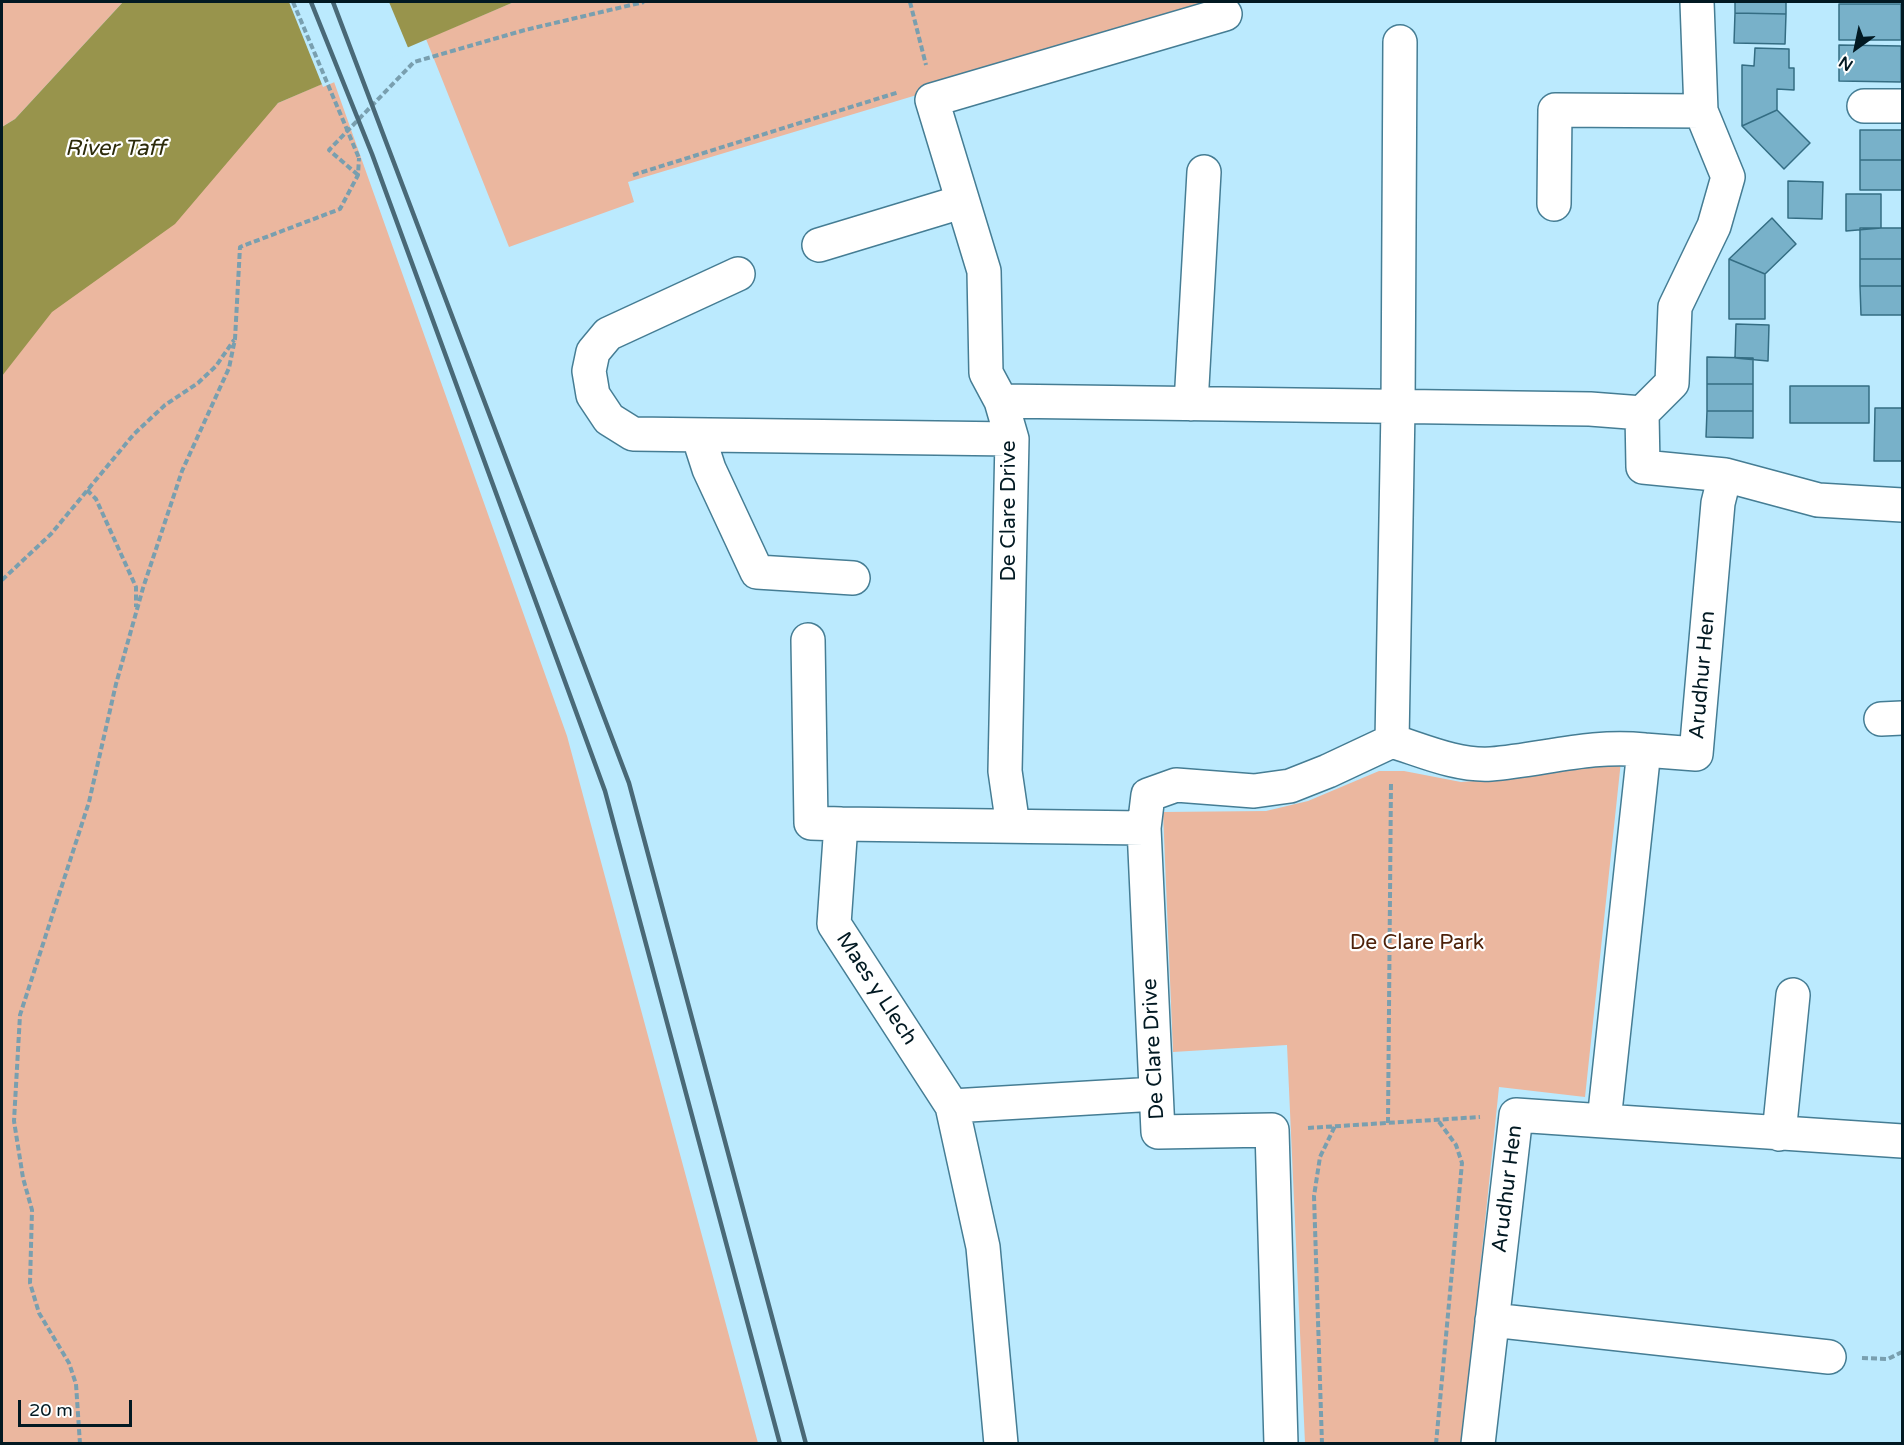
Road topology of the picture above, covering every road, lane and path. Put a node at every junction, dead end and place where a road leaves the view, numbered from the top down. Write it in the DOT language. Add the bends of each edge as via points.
graph roads {
  1 [pos="293,2"];
  2 [pos="644,2"];
  3 [pos="910,2"];
  4 [pos="1696,2"];
  5 [pos="1225,14"];
  6 [pos="1400,42"];
  7 [pos="932,100"];
  8 [pos="1864,106"];
  9 [pos="1902,106"];
  10 [pos="1701,111"];
  11 [pos="1204,172"];
  12 [pos="358,175"];
  13 [pos="961,202"];
  14 [pos="1554,204"];
  15 [pos="819,245"];
  16 [pos="738,274"];
  17 [pos="235,339"];
  18 [pos="1001,401"];
  19 [pos="1191,404"];
  20 [pos="1398,408"];
  21 [pos="1642,412"];
  22 [pos="698,435"];
  23 [pos="1012,439"];
  24 [pos="1725,475"];
  25 [pos="87,490"];
  26 [pos="1902,505"];
  27 [pos="853,578"];
  28 [pos="2,580"];
  29 [pos="136,614"];
  30 [pos="808,640"];
  31 [pos="1392,741"];
  32 [pos="1644,750"];
  33 [pos="841,824"];
  34 [pos="1013,826"];
  35 [pos="1144,828"];
  36 [pos="1793,995"];
  37 [pos="1156,1094"];
  38 [pos="952,1106"];
  39 [pos="1515,1114"];
  40 [pos="1437,1119"];
  41 [pos="1604,1121"];
  42 [pos="1388,1123"];
  43 [pos="1335,1126"];
  44 [pos="1272,1130"];
  45 [pos="1779,1134"];
  46 [pos="1902,1141"];
  47 [pos="1492,1320"];
  48 [pos="1829,1357"];
  49 [pos="80,1443"];
  50 [pos="1001,1443"];
  51 [pos="1281,1443"];
  52 [pos="1322,1443"];
  53 [pos="1436,1443"];
  54 [pos="1478,1443"];
  1 -- 12 [label="path, bridge" via="359,158"];
  2 -- 12 [label="path" via="414,62 329,150"];
  3 -- 7 [label="path"];
  4 -- 10 [label="street"];
  5 -- 7 [label="street"];
  6 -- 20 [label="street"];
  7 -- 13 [label="street, De Clare Drive"];
  8 -- 9 [label="street"];
  10 -- 14 [label="street" via="1556,110"];
  10 -- 21 [label="street" via="1728,177 1714,226 1675,307 1672,383"];
  11 -- 19 [label="street"];
  12 -- 17 [label="path" via="340,209 240,247"];
  13 -- 15 [label="street"];
  13 -- 18 [label="street, De Clare Drive" via="984,271 986,373"];
  16 -- 22 [label="street" via="608,334 593,352 589,370 593,395 609,419 633,434"];
  17 -- 25 [label="path" via="198,383 165,405 134,434"];
  17 -- 29 [label="path" via="229,368 182,471"];
  18 -- 19 [label="street"];
  18 -- 23 [label="street, De Clare Drive"];
  19 -- 20 [label="street"];
  20 -- 21 [label="street"];
  20 -- 31 [label="street"];
  21 -- 24 [label="street" via="1643,467"];
  22 -- 23 [label="street"];
  22 -- 27 [label="street" via="709,469 757,572"];
  23 -- 34 [label="street, De Clare Drive" via="1005,771"];
  24 -- 26 [label="street" via="1818,500"];
  24 -- 32 [label="street, Arudhur Hen" via="1718,502 1696,754"];
  25 -- 28 [label="path" via="51,534"];
  25 -- 29 [label="path" via="96,499 135,587"];
  29 -- 49 [label="path" via="89,802 20,1015 15,1061 14,1121 32,1210 30,1283 39,1313 69,1363 76,1384"];
  30 -- 33 [label="street" via="811,823"];
  31 -- 32 [label="street" via="1455,761 1490,764 1594,750"];
  31 -- 35 [label="street, De Clare Drive" via="1290,786 1254,791 1176,785 1148,795"];
  31 -- 42 [label="path"];
  32 -- 41 [label="street"];
  33 -- 34 [label="street"];
  33 -- 38 [label="street, Maes y Llech" via="834,924"];
  34 -- 35 [label="street"];
  35 -- 37 [label="street, De Clare Drive"];
  36 -- 45 [label="street"];
  37 -- 38 [label="street"];
  37 -- 44 [label="street, De Clare Drive" via="1158,1131"];
  38 -- 50 [label="street, Maes y Llech" via="983,1247"];
  39 -- 40 [label="path"];
  39 -- 41 [label="street, Arudhur Hen"];
  39 -- 47 [label="street, Arudhur Hen"];
  40 -- 42 [label="path"];
  40 -- 53 [label="path" via="1456,1145 1462,1163"];
  41 -- 45 [label="street, Arudhur Hen"];
  42 -- 43 [label="path"];
  43 -- 44 [label="path"];
  43 -- 52 [label="path" via="1320,1157 1314,1196"];
  44 -- 51 [label="street"];
  45 -- 46 [label="street, Arudhur Hen"];
  47 -- 48 [label="street"];
  47 -- 54 [label="street, Arudhur Hen"];
}
